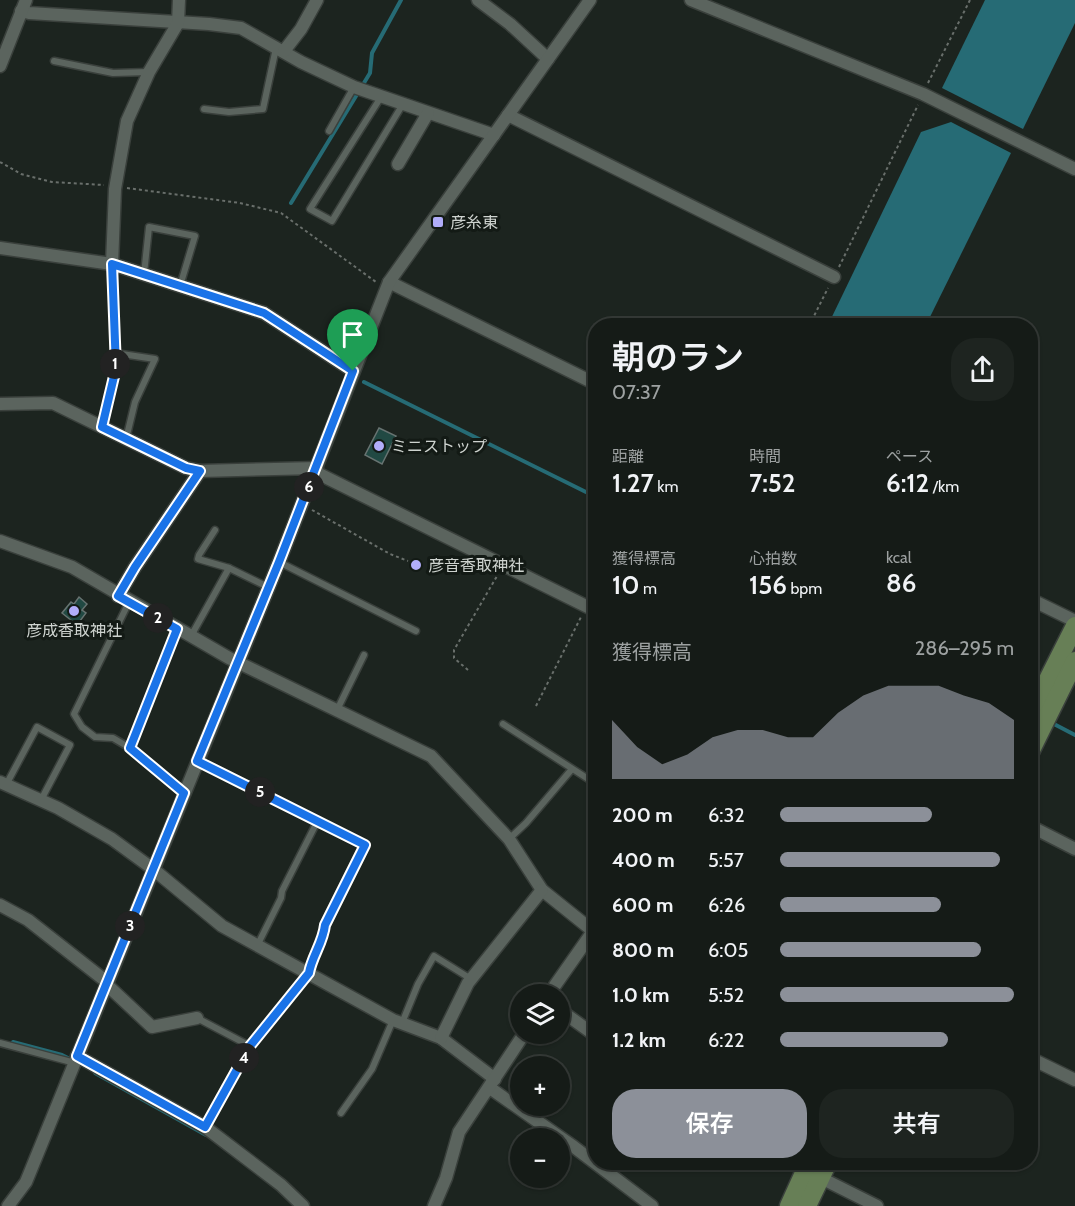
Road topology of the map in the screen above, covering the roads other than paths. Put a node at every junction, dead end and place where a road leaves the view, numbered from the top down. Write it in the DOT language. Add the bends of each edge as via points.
graph roads {
  1 [pos="179,0"];
  2 [pos="317,0"];
  3 [pos="478,0"];
  4 [pos="590,0"];
  5 [pos="691,0"];
  6 [pos="24,6"];
  7 [pos="178,23"];
  8 [pos="5,38"];
  9 [pos="280,49"];
  10 [pos="548,59"];
  11 [pos="54,61"];
  12 [pos="0,66"];
  13 [pos="149,72"];
  14 [pos="354,87"];
  15 [pos="381,97"];
  16 [pos="403,104"];
  17 [pos="204,109"];
  18 [pos="428,113"];
  19 [pos="508,115"];
  20 [pos="328,131"];
  21 [pos="494,135"];
  22 [pos="398,164"];
  23 [pos="1075,169"];
  24 [pos="0,248"];
  25 [pos="112,264"];
  26 [pos="144,275"];
  27 [pos="834,277"];
  28 [pos="384,283"];
  29 [pos="180,286"];
  30 [pos="115,353"];
  31 [pos="353,371"];
  32 [pos="588,380"];
  33 [pos="0,404"];
  34 [pos="102,427"];
  35 [pos="126,439"];
  36 [pos="316,470"];
  37 [pos="200,471"];
  38 [pos="215,530"];
  39 [pos="0,541"];
  40 [pos="279,562"];
  41 [pos="229,568"];
  42 [pos="269,588"];
  43 [pos="124,599"];
  44 [pos="1038,603"];
  45 [pos="588,608"];
  46 [pos="1075,623"];
  47 [pos="177,629"];
  48 [pos="416,631"];
  49 [pos="191,636"];
  50 [pos="364,655"];
  51 [pos="1075,661"];
  52 [pos="238,662"];
  53 [pos="1038,699"];
  54 [pos="337,710"];
  55 [pos="503,724"];
  56 [pos="1038,736"];
  57 [pos="130,748"];
  58 [pos="197,761"];
  59 [pos="572,769"];
  60 [pos="588,779"];
  61 [pos="3,783"];
  62 [pos="184,793"];
  63 [pos="40,800"];
  64 [pos="318,820"];
  65 [pos="1038,830"];
  66 [pos="510,839"];
  67 [pos="1075,849"];
  68 [pos="153,869"];
  69 [pos="542,890"];
  70 [pos="0,905"];
  71 [pos="588,924"];
  72 [pos="588,938"];
  73 [pos="257,946"];
  74 [pos="309,973"];
  75 [pos="471,979"];
  76 [pos="106,983"];
  77 [pos="556,984"];
  78 [pos="570,1017"];
  79 [pos="197,1018"];
  80 [pos="398,1021"];
  81 [pos="588,1030"];
  82 [pos="441,1038"];
  83 [pos="0,1043"];
  84 [pos="517,1044"];
  85 [pos="250,1046"];
  86 [pos="76,1060"];
  87 [pos="1038,1062"];
  88 [pos="1075,1080"];
  89 [pos="492,1083"];
  90 [pos="341,1113"];
  91 [pos="205,1127"];
  92 [pos="588,1158"];
  93 [pos="604,1170"];
  94 [pos="808,1170"];
  95 [pos="810,1170"];
  96 [pos="815,1170"];
  97 [pos="8,1206"];
  98 [pos="303,1206"];
  99 [pos="434,1206"];
  100 [pos="652,1206"];
  101 [pos="789,1206"];
  102 [pos="807,1206"];
  103 [pos="877,1206"];
  1 -- 7 [label="street"];
  2 -- 9 [label="street" via="301,29"];
  3 -- 10 [label="street"];
  4 -- 10 [label="street"];
  5 -- 23 [label="street" via="923,94"];
  6 -- 7 [label="street" via="29,14"];
  6 -- 8 [label="street"];
  7 -- 9 [label="street" via="241,28"];
  7 -- 13 [label="street"];
  8 -- 12 [label="street"];
  9 -- 14 [label="street"];
  9 -- 17 [label="lane" via="263,109"];
  10 -- 19 [label="street"];
  11 -- 13 [label="lane" via="113,73"];
  13 -- 25 [label="street" via="127,121 116,186"];
  14 -- 15 [label="street"];
  14 -- 20 [label="lane"];
  15 -- 16 [label="street"];
  15 -- 16 [label="lane" via="310,209 332,221"];
  16 -- 18 [label="street"];
  18 -- 21 [label="street"];
  18 -- 22 [label="street"];
  19 -- 21 [label="street"];
  19 -- 27 [label="street"];
  21 -- 28 [label="street"];
  24 -- 25 [label="street"];
  25 -- 26 [label="street"];
  25 -- 30 [label="lane"];
  26 -- 29 [label="street"];
  26 -- 29 [label="lane" via="149,227 195,236"];
  28 -- 31 [label="street"];
  28 -- 32 [label="street"];
  29 -- 31 [label="street" via="264,313"];
  30 -- 34 [label="lane" via="116,368"];
  30 -- 35 [label="lane" via="155,359 135,402"];
  31 -- 36 [label="street"];
  33 -- 34 [label="street" via="53,403"];
  34 -- 35 [label="street"];
  35 -- 37 [label="street"];
  36 -- 37 [label="street"];
  36 -- 40 [label="street"];
  36 -- 45 [label="street"];
  37 -- 43 [label="street" via="135,567"];
  38 -- 41 [label="lane" via="198,559"];
  39 -- 43 [label="street" via="72,567"];
  40 -- 42 [label="street"];
  40 -- 48 [label="lane"];
  41 -- 42 [label="lane"];
  41 -- 49 [label="lane"];
  42 -- 52 [label="street"];
  43 -- 47 [label="street"];
  43 -- 57 [label="lane" via="74,714 95,737 113,738"];
  44 -- 46 [label="street"];
  46 -- 53 [label="main road"];
  47 -- 49 [label="street"];
  47 -- 57 [label="lane"];
  49 -- 52 [label="street"];
  50 -- 54 [label="lane"];
  51 -- 56 [label="main road"];
  52 -- 54 [label="street"];
  52 -- 58 [label="street"];
  54 -- 66 [label="street" via="431,756"];
  55 -- 59 [label="lane"];
  57 -- 62 [label="lane"];
  58 -- 62 [label="street"];
  58 -- 64 [label="lane"];
  59 -- 60 [label="lane"];
  59 -- 66 [label="lane"];
  61 -- 63 [label="street"];
  61 -- 63 [label="lane" via="37,727 69,745"];
  62 -- 68 [label="street"];
  63 -- 68 [label="street" via="112,839"];
  64 -- 73 [label="lane"];
  64 -- 74 [label="lane" via="365,845 325,925"];
  65 -- 67 [label="street"];
  66 -- 69 [label="street"];
  68 -- 73 [label="street" via="222,926"];
  68 -- 76 [label="street"];
  69 -- 71 [label="street"];
  69 -- 75 [label="street"];
  70 -- 76 [label="street" via="28,920"];
  72 -- 77 [label="street"];
  73 -- 74 [label="street"];
  74 -- 80 [label="street"];
  74 -- 85 [label="lane"];
  75 -- 80 [label="lane" via="434,956"];
  75 -- 82 [label="street"];
  76 -- 79 [label="street" via="152,1026"];
  76 -- 86 [label="street"];
  78 -- 81 [label="street"];
  79 -- 85 [label="lane"];
  80 -- 82 [label="street"];
  80 -- 90 [label="lane" via="372,1069"];
  82 -- 89 [label="street"];
  83 -- 86 [label="lane"];
  84 -- 89 [label="street"];
  85 -- 91 [label="lane"];
  86 -- 91 [label="street"];
  86 -- 97 [label="street" via="26,1182"];
  87 -- 88 [label="street"];
  89 -- 92 [label="street"];
  89 -- 99 [label="street" via="459,1132"];
  91 -- 98 [label="street"];
  93 -- 100 [label="street"];
  94 -- 101 [label="main road"];
  95 -- 102 [label="main road"];
  96 -- 103 [label="street"];
}
